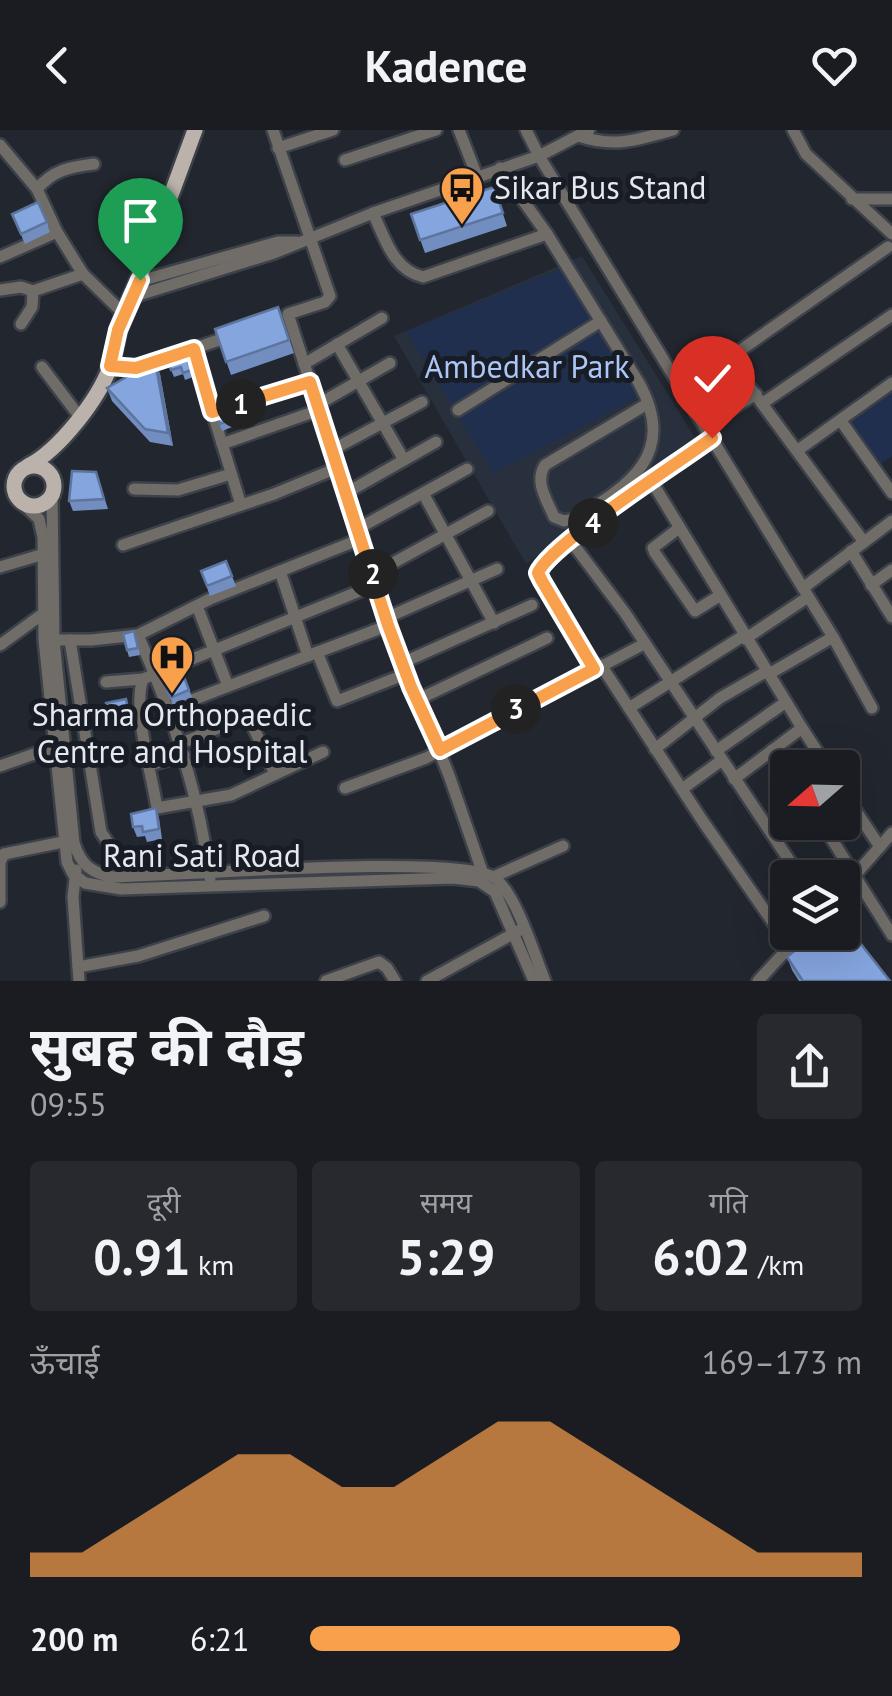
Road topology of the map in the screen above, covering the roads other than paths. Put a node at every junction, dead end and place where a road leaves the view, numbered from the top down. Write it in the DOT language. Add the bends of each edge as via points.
graph roads {
  1 [pos="196,130"];
  2 [pos="273,130"];
  3 [pos="333,130"];
  4 [pos="436,130"];
  5 [pos="460,130"];
  6 [pos="526,130"];
  7 [pos="673,130"];
  8 [pos="797,131"];
  9 [pos="584,133"];
  10 [pos="1,148"];
  11 [pos="278,148"];
  12 [pos="540,156"];
  13 [pos="345,160"];
  14 [pos="94,164"];
  15 [pos="500,168"];
  16 [pos="477,176"];
  17 [pos="36,189"];
  18 [pos="892,198"];
  19 [pos="852,199"];
  20 [pos="373,213"];
  21 [pos="57,232"];
  22 [pos="546,234"];
  23 [pos="303,240"];
  24 [pos="890,241"];
  25 [pos="0,257"];
  26 [pos="83,274"];
  27 [pos="140,280"];
  28 [pos="0,290"];
  29 [pos="33,291"];
  30 [pos="132,298"];
  31 [pos="124,314"];
  32 [pos="288,314"];
  33 [pos="892,315"];
  34 [pos="382,318"];
  35 [pos="272,320"];
  36 [pos="601,321"];
  37 [pos="21,324"];
  38 [pos="241,332"];
  39 [pos="337,344"];
  40 [pos="194,349"];
  41 [pos="729,358"];
  42 [pos="390,363"];
  43 [pos="304,364"];
  44 [pos="110,366"];
  45 [pos="42,368"];
  46 [pos="310,382"];
  47 [pos="892,383"];
  48 [pos="359,384"];
  49 [pos="682,391"];
  50 [pos="759,398"];
  51 [pos="422,402"];
  52 [pos="648,404"];
  53 [pos="318,407"];
  54 [pos="458,410"];
  55 [pos="212,412"];
  56 [pos="79,416"];
  57 [pos="841,421"];
  58 [pos="381,423"];
  59 [pos="704,426"];
  60 [pos="712,438"];
  61 [pos="436,442"];
  62 [pos="58,444"];
  63 [pos="222,444"];
  64 [pos="332,450"];
  65 [pos="798,450"];
  66 [pos="404,460"];
  67 [pos="337,468"];
  68 [pos="24,469"];
  69 [pos="467,469"];
  70 [pos="231,474"];
  71 [pos="52,477"];
  72 [pos="0,478"];
  73 [pos="652,482"];
  74 [pos="134,489"];
  75 [pos="892,492"];
  76 [pos="346,493"];
  77 [pos="52,494"];
  78 [pos="424,495"];
  79 [pos="12,496"];
  80 [pos="241,504"];
  81 [pos="488,512"];
  82 [pos="892,521"];
  83 [pos="678,528"];
  84 [pos="361,533"];
  85 [pos="447,535"];
  86 [pos="570,540"];
  87 [pos="864,542"];
  88 [pos="123,545"];
  89 [pos="852,551"];
  90 [pos="44,554"];
  91 [pos="0,568"];
  92 [pos="497,569"];
  93 [pos="892,570"];
  94 [pos="280,571"];
  95 [pos="375,579"];
  96 [pos="472,580"];
  97 [pos="871,584"];
  98 [pos="806,592"];
  99 [pos="719,596"];
  100 [pos="197,606"];
  101 [pos="532,606"];
  102 [pos="44,613"];
  103 [pos="296,616"];
  104 [pos="892,617"];
  105 [pos="387,621"];
  106 [pos="494,623"];
  107 [pos="138,635"];
  108 [pos="833,637"];
  109 [pos="547,638"];
  110 [pos="744,638"];
  111 [pos="49,640"];
  112 [pos="70,640"];
  113 [pos="644,644"];
  114 [pos="0,645"];
  115 [pos="214,649"];
  116 [pos="312,654"];
  117 [pos="598,667"];
  118 [pos="404,668"];
  119 [pos="768,672"];
  120 [pos="149,676"];
  121 [pos="106,682"];
  122 [pos="671,683"];
  123 [pos="228,686"];
  124 [pos="417,700"];
  125 [pos="786,702"];
  126 [pos="629,708"];
  127 [pos="872,708"];
  128 [pos="166,710"];
  129 [pos="694,718"];
  130 [pos="802,728"];
  131 [pos="54,748"];
  132 [pos="181,749"];
  133 [pos="656,749"];
  134 [pos="440,750"];
  135 [pos="772,750"];
  136 [pos="816,750"];
  137 [pos="323,752"];
  138 [pos="770,752"];
  139 [pos="719,756"];
  140 [pos="150,765"];
  141 [pos="0,766"];
  142 [pos="275,774"];
  143 [pos="734,779"];
  144 [pos="345,788"];
  145 [pos="682,790"];
  146 [pos="198,800"];
  147 [pos="860,817"];
  148 [pos="892,833"];
  149 [pos="63,842"];
  150 [pos="563,846"];
  151 [pos="880,847"];
  152 [pos="789,860"];
  153 [pos="82,863"];
  154 [pos="0,864"];
  155 [pos="860,871"];
  156 [pos="453,873"];
  157 [pos="73,874"];
  158 [pos="488,874"];
  159 [pos="130,876"];
  160 [pos="210,880"];
  161 [pos="860,880"];
  162 [pos="0,902"];
  163 [pos="264,916"];
  164 [pos="770,918"];
  165 [pos="519,931"];
  166 [pos="892,936"];
  167 [pos="787,950"];
  168 [pos="78,967"];
  169 [pos="79,981"];
  170 [pos="326,981"];
  171 [pos="395,981"];
  172 [pos="427,981"];
  173 [pos="534,981"];
  174 [pos="546,981"];
  175 [pos="758,981"];
  1 -- 27 [label="main road"];
  2 -- 11 [label="street"];
  3 -- 11 [label="street"];
  4 -- 13 [label="street"];
  5 -- 16 [label="street"];
  6 -- 12 [label="street"];
  7 -- 9 [label="street" via="620,144 601,144"];
  8 -- 19 [label="street" via="806,154"];
  9 -- 12 [label="street"];
  10 -- 17 [label="street"];
  11 -- 23 [label="street"];
  12 -- 15 [label="street"];
  12 -- 49 [label="street"];
  14 -- 17 [label="street" via="55,172"];
  15 -- 16 [label="street"];
  15 -- 22 [label="street"];
  16 -- 20 [label="street"];
  17 -- 21 [label="street"];
  18 -- 19 [label="street"];
  19 -- 24 [label="street"];
  20 -- 22 [label="street" via="396,261 423,278"];
  20 -- 23 [label="street"];
  21 -- 25 [label="street"];
  21 -- 26 [label="street"];
  22 -- 36 [label="street"];
  23 -- 27 [label="street"];
  23 -- 30 [label="street"];
  23 -- 32 [label="street" via="329,300"];
  24 -- 41 [label="street"];
  26 -- 29 [label="street"];
  26 -- 31 [label="street"];
  27 -- 30 [label="main road"];
  28 -- 29 [label="street"];
  29 -- 37 [label="street"];
  30 -- 31 [label="main road"];
  31 -- 44 [label="main road"];
  32 -- 35 [label="street"];
  32 -- 43 [label="street"];
  33 -- 50 [label="street"];
  34 -- 39 [label="street"];
  36 -- 52 [label="street"];
  36 -- 54 [label="street"];
  38 -- 40 [label="street"];
  39 -- 43 [label="street"];
  39 -- 48 [label="street"];
  40 -- 44 [label="street" via="136,368"];
  40 -- 55 [label="street"];
  41 -- 49 [label="street"];
  41 -- 50 [label="street"];
  42 -- 48 [label="street"];
  43 -- 46 [label="street"];
  44 -- 56 [label="main road"];
  45 -- 56 [label="street"];
  46 -- 53 [label="street"];
  46 -- 55 [label="street"];
  47 -- 57 [label="street"];
  48 -- 53 [label="street"];
  48 -- 58 [label="street"];
  49 -- 59 [label="street"];
  50 -- 59 [label="street"];
  50 -- 65 [label="street"];
  51 -- 58 [label="street"];
  52 -- 52 [label="street" via="653,447 641,470 573,519 554,517 540,484 545,465"];
  53 -- 63 [label="street"];
  53 -- 64 [label="street"];
  55 -- 63 [label="street"];
  56 -- 62 [label="main road"];
  57 -- 65 [label="street"];
  57 -- 75 [label="street"];
  58 -- 64 [label="street"];
  58 -- 66 [label="street"];
  59 -- 60 [label="street"];
  60 -- 73 [label="street"];
  60 -- 98 [label="street"];
  61 -- 66 [label="street"];
  62 -- 68 [label="main road"];
  62 -- 71 [label="main road"];
  63 -- 70 [label="street"];
  64 -- 67 [label="street"];
  65 -- 87 [label="street"];
  66 -- 76 [label="street"];
  67 -- 76 [label="street"];
  67 -- 80 [label="street"];
  68 -- 71 [label="main road" via="46,470"];
  68 -- 72 [label="main road"];
  68 -- 79 [label="main road"];
  69 -- 78 [label="street"];
  70 -- 74 [label="street" via="178,490"];
  70 -- 80 [label="street"];
  71 -- 77 [label="main road"];
  73 -- 83 [label="street"];
  73 -- 86 [label="street"];
  76 -- 84 [label="street"];
  77 -- 79 [label="main road" via="39,506"];
  77 -- 111 [label="street"];
  78 -- 84 [label="street"];
  78 -- 85 [label="street"];
  79 -- 90 [label="street, Rani Sati Road" via="38,520"];
  80 -- 88 [label="street"];
  81 -- 85 [label="street"];
  82 -- 87 [label="street"];
  83 -- 99 [label="street"];
  83 -- 99 [label="street" via="656,544 655,554 695,611"];
  84 -- 94 [label="street"];
  84 -- 95 [label="street"];
  85 -- 95 [label="street"];
  85 -- 96 [label="street"];
  86 -- 113 [label="street"];
  86 -- 117 [label="street" via="538,573"];
  87 -- 89 [label="street"];
  89 -- 97 [label="street"];
  89 -- 98 [label="street"];
  90 -- 91 [label="street"];
  90 -- 102 [label="street, Rani Sati Road"];
  92 -- 96 [label="street"];
  93 -- 97 [label="street"];
  94 -- 100 [label="street"];
  94 -- 103 [label="street"];
  95 -- 103 [label="street"];
  95 -- 105 [label="street"];
  96 -- 105 [label="street"];
  96 -- 106 [label="street"];
  97 -- 104 [label="street"];
  98 -- 108 [label="street"];
  98 -- 110 [label="street"];
  99 -- 110 [label="street"];
  100 -- 107 [label="street"];
  100 -- 115 [label="street"];
  101 -- 106 [label="street"];
  102 -- 111 [label="street, Rani Sati Road"];
  102 -- 114 [label="street"];
  103 -- 115 [label="street"];
  103 -- 116 [label="street"];
  105 -- 116 [label="street"];
  105 -- 118 [label="street"];
  106 -- 118 [label="street"];
  107 -- 112 [label="street"];
  107 -- 120 [label="street"];
  108 -- 119 [label="street"];
  108 -- 127 [label="street"];
  109 -- 124 [label="street"];
  110 -- 119 [label="street"];
  110 -- 122 [label="street"];
  111 -- 112 [label="street"];
  111 -- 131 [label="street, Rani Sati Road"];
  111 -- 153 [label="street"];
  112 -- 159 [label="street" via="102,832"];
  113 -- 117 [label="street"];
  113 -- 122 [label="street"];
  115 -- 120 [label="street"];
  115 -- 123 [label="street"];
  116 -- 118 [label="street" via="336,702"];
  116 -- 123 [label="street"];
  117 -- 126 [label="street"];
  117 -- 134 [label="street"];
  118 -- 124 [label="street"];
  119 -- 125 [label="street"];
  119 -- 129 [label="street"];
  120 -- 121 [label="street"];
  120 -- 128 [label="street"];
  120 -- 140 [label="street" via="140,688"];
  122 -- 126 [label="street"];
  122 -- 129 [label="street"];
  123 -- 128 [label="street"];
  124 -- 134 [label="street"];
  125 -- 130 [label="street"];
  125 -- 139 [label="street"];
  126 -- 133 [label="street"];
  128 -- 132 [label="street"];
  129 -- 133 [label="street"];
  129 -- 139 [label="street"];
  130 -- 135 [label="street"];
  130 -- 136 [label="street"];
  131 -- 141 [label="street"];
  131 -- 149 [label="street, Rani Sati Road"];
  132 -- 140 [label="street"];
  132 -- 142 [label="street" via="248,716"];
  132 -- 146 [label="street"];
  133 -- 145 [label="street"];
  134 -- 144 [label="street"];
  134 -- 158 [label="street"];
  137 -- 142 [label="street"];
  138 -- 143 [label="street"];
  139 -- 143 [label="street"];
  139 -- 145 [label="street"];
  140 -- 146 [label="street" via="158,808"];
  142 -- 146 [label="street" via="231,795"];
  143 -- 152 [label="street"];
  145 -- 164 [label="street"];
  146 -- 160 [label="street"];
  147 -- 151 [label="street"];
  148 -- 151 [label="street"];
  149 -- 154 [label="street" via="4,854"];
  149 -- 157 [label="street, Rani Sati Road"];
  150 -- 158 [label="street"];
  151 -- 155 [label="street"];
  153 -- 157 [label="street"];
  153 -- 159 [label="street" via="98,874"];
  154 -- 162 [label="street"];
  156 -- 158 [label="street"];
  156 -- 160 [label="street" via="330,868"];
  156 -- 165 [label="street" via="488,885"];
  157 -- 160 [label="street, Rani Sati Road" via="104,888"];
  157 -- 168 [label="street"];
  158 -- 165 [label="street" via="503,886"];
  159 -- 160 [label="street"];
  161 -- 166 [label="street"];
  163 -- 168 [label="street" via="138,956"];
  165 -- 172 [label="street"];
  165 -- 173 [label="street"];
  165 -- 174 [label="street"];
  167 -- 175 [label="street"];
  168 -- 169 [label="street"];
  170 -- 171 [label="street" via="379,962"];
}
